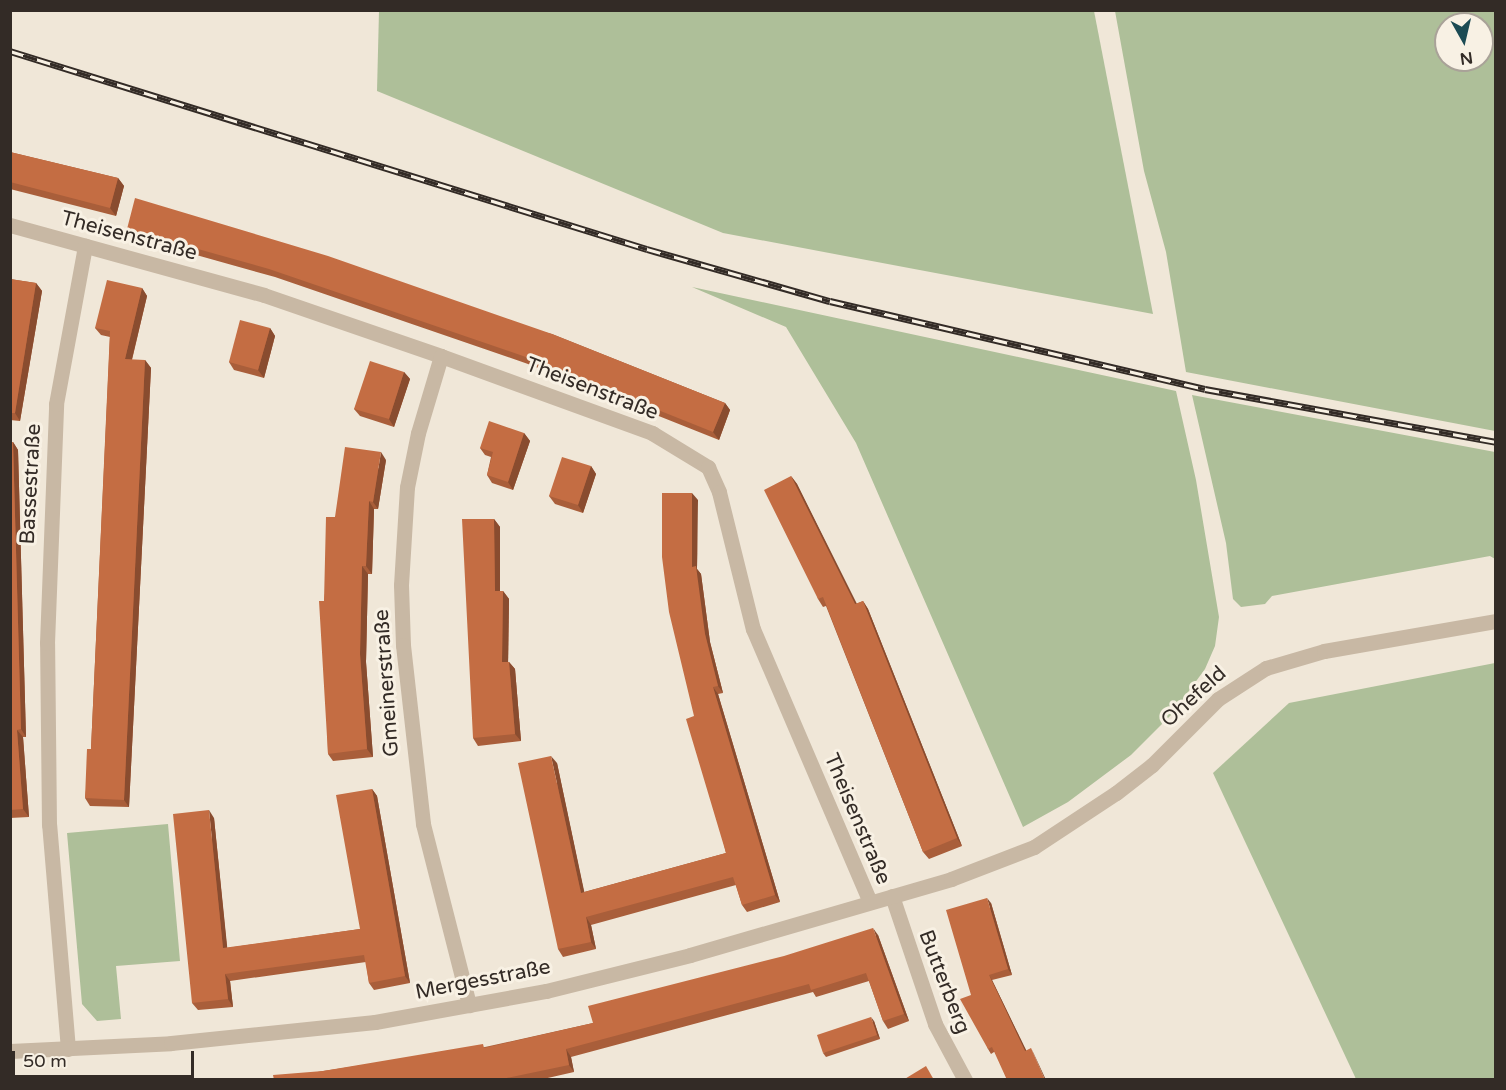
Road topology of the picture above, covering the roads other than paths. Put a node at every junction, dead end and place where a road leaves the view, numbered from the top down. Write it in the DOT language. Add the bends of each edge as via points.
graph roads {
  1 [pos="10,225"];
  2 [pos="85,246"];
  3 [pos="441,356"];
  4 [pos="1496,621"];
  5 [pos="951,879"];
  6 [pos="892,896"];
  7 [pos="870,902"];
  8 [pos="469,1005"];
  9 [pos="68,1049"];
  10 [pos="10,1051"];
  11 [pos="964,1080"];
  1 -- 2 [label="street, Theisenstraße"];
  2 -- 3 [label="street, Theisenstraße" via="264,295"];
  2 -- 9 [label="street, Bassestraße" via="56,404 47,643 49,825"];
  3 -- 7 [label="street, Theisenstraße" via="652,433 714,474 753,629"];
  3 -- 8 [label="street, Gmeinerstraße" via="407,487 401,585 403,645 423,824"];
  4 -- 5 [label="street, Ohefeld" via="1324,651 1266,668 1218,699 1152,765 1074,822 1034,847"];
  5 -- 6 [label="street, Mergesstraße"];
  6 -- 7 [label="street, Mergesstraße"];
  6 -- 11 [label="street, Butterberg" via="935,1024"];
  7 -- 8 [label="street, Mergesstraße" via="680,958"];
  8 -- 9 [label="street, Mergesstraße" via="281,1034"];
  9 -- 10 [label="street, Mergesstraße"];
}
